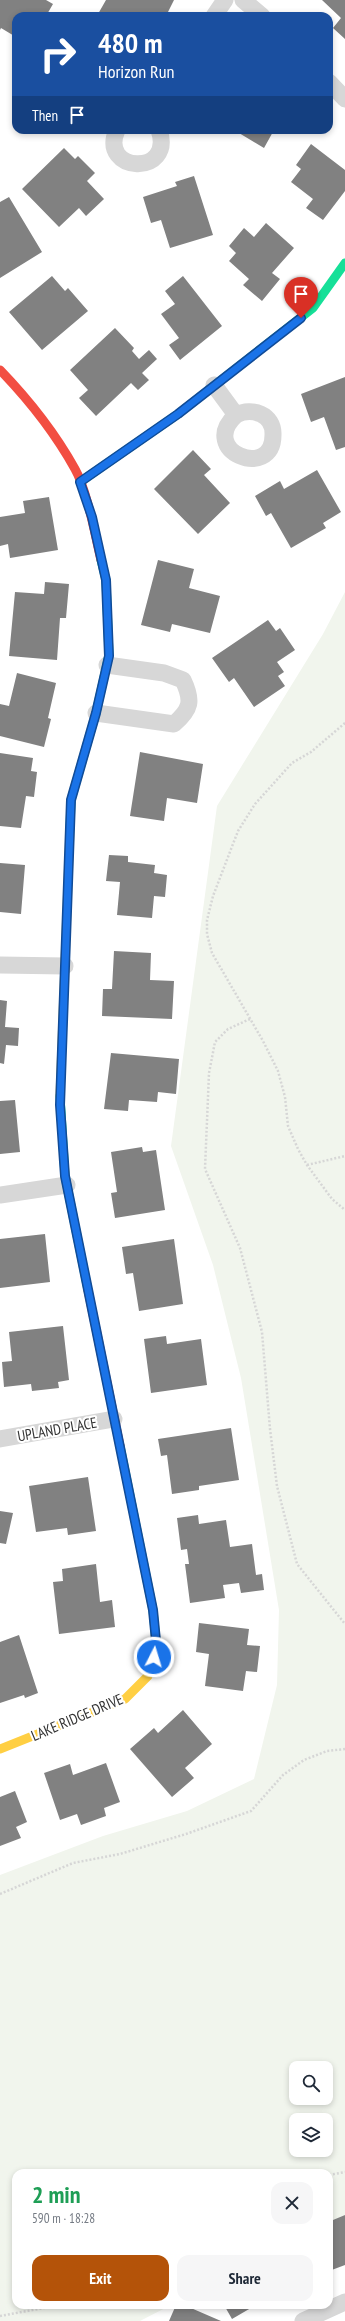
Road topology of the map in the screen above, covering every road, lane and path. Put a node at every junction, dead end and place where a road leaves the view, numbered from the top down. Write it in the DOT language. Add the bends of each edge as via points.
graph roads {
  1 [pos="225,0"];
  2 [pos="244,0"];
  3 [pos="217,12"];
  4 [pos="258,12"];
  5 [pos="333,86"];
  6 [pos="345,98"];
  7 [pos="116,134"];
  8 [pos="160,134"];
  9 [pos="345,263"];
  10 [pos="0,370"];
  11 [pos="214,385"];
  12 [pos="236,415"];
  13 [pos="80,482"];
  14 [pos="107,665"];
  15 [pos="96,713"];
  16 [pos="345,723"];
  17 [pos="0,965"];
  18 [pos="65,966"];
  19 [pos="250,1019"];
  20 [pos="345,1156"];
  21 [pos="307,1165"];
  22 [pos="68,1185"];
  23 [pos="0,1195"];
  24 [pos="345,1210"];
  25 [pos="114,1419"];
  26 [pos="0,1439"];
  27 [pos="345,1624"];
  28 [pos="0,1749"];
  29 [pos="345,1749"];
  30 [pos="0,1894"];
  31 [pos="345,2172"];
  32 [pos="333,2174"];
  33 [pos="345,2302"];
  34 [pos="333,2307"];
  35 [pos="38,2309"];
  36 [pos="330,2309"];
  37 [pos="0,2316"];
  38 [pos="303,2321"];
  1 -- 3 [label="street"];
  2 -- 4 [label="street"];
  5 -- 6 [label="street"];
  7 -- 8 [label="street" via="114,142 118,156 138,165 156,156 161,147"];
  9 -- 11 [label="street" via="313,308"];
  10 -- 13 [label="street, LAKE RIDGE DRIVE" via="26,396 76,470"];
  11 -- 12 [label="street"];
  11 -- 13 [label="street" via="178,414"];
  13 -- 14 [label="street, LAKE RIDGE DRIVE" via="92,517 106,580 109,656"];
  14 -- 15 [label="street, LAKE RIDGE DRIVE"];
  14 -- 15 [label="street" via="164,673 183,680 190,704 186,714 174,724"];
  15 -- 18 [label="street, LAKE RIDGE DRIVE" via="71,800"];
  16 -- 19 [label="path" via="311,752 292,763 255,804 238,831 213,896 206,934 212,953"];
  17 -- 18 [label="street"];
  18 -- 22 [label="street, LAKE RIDGE DRIVE" via="60,1105"];
  19 -- 21 [label="path" via="278,1071 285,1097 288,1126"];
  19 -- 27 [label="path" via="228,1029 215,1042 209,1073 204,1169 240,1248 262,1332 277,1486 297,1564"];
  20 -- 21 [label="path"];
  21 -- 24 [label="path" via="332,1199"];
  22 -- 23 [label="street"];
  22 -- 25 [label="street, LAKE RIDGE DRIVE"];
  25 -- 26 [label="street, UPLAND PLACE"];
  25 -- 28 [label="street, LAKE RIDGE DRIVE" via="153,1610 156,1641 148,1676 126,1698"];
  29 -- 30 [label="path" via="326,1751 304,1760 283,1775 251,1811 120,1854 73,1863"];
  31 -- 32 [label="path"];
  33 -- 34 [label="street"];
  35 -- 37 [label="path"];
  36 -- 38 [label="street"];
}
